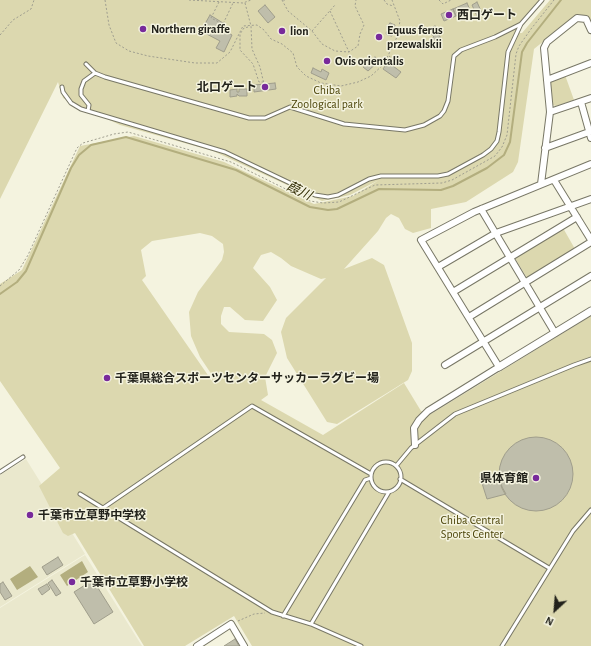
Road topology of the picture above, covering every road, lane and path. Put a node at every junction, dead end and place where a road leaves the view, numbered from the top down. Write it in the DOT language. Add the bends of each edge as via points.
graph roads {
  1 [pos="34,0"];
  2 [pos="105,0"];
  3 [pos="189,0"];
  4 [pos="251,0"];
  5 [pos="282,0"];
  6 [pos="287,0"];
  7 [pos="356,0"];
  8 [pos="384,0"];
  9 [pos="392,0"];
  10 [pos="438,0"];
  11 [pos="449,0"];
  12 [pos="542,0"];
  13 [pos="554,0"];
  14 [pos="219,2"];
  15 [pos="234,3"];
  16 [pos="245,3"];
  17 [pos="335,5"];
  18 [pos="394,6"];
  19 [pos="330,11"];
  20 [pos="521,24"];
  21 [pos="251,26"];
  22 [pos="591,30"];
  23 [pos="312,31"];
  24 [pos="0,34"];
  25 [pos="350,52"];
  26 [pos="388,55"];
  27 [pos="397,62"];
  28 [pos="591,63"];
  29 [pos="86,64"];
  30 [pos="95,73"];
  31 [pos="547,80"];
  32 [pos="62,87"];
  33 [pos="591,98"];
  34 [pos="581,102"];
  35 [pos="88,111"];
  36 [pos="550,112"];
  37 [pos="590,135"];
  38 [pos="545,148"];
  39 [pos="591,164"];
  40 [pos="554,180"];
  41 [pos="541,184"];
  42 [pos="591,199"];
  43 [pos="570,206"];
  44 [pos="481,209"];
  45 [pos="577,217"];
  46 [pos="496,233"];
  47 [pos="591,241"];
  48 [pos="511,258"];
  49 [pos="438,267"];
  50 [pos="591,276"];
  51 [pos="526,282"];
  52 [pos="0,286"];
  53 [pos="453,292"];
  54 [pos="541,306"];
  55 [pos="591,311"];
  56 [pos="469,317"];
  57 [pos="555,333"];
  58 [pos="483,342"];
  59 [pos="591,360"];
  60 [pos="445,365"];
  61 [pos="499,367"];
  62 [pos="415,445"];
  63 [pos="23,457"];
  64 [pos="396,466"];
  65 [pos="0,472"];
  66 [pos="371,476"];
  67 [pos="400,479"];
  68 [pos="389,492"];
  69 [pos="80,494"];
  70 [pos="103,508"];
  71 [pos="591,510"];
  72 [pos="550,568"];
  73 [pos="272,612"];
  74 [pos="282,616"];
  75 [pos="231,624"];
  76 [pos="311,624"];
  77 [pos="197,646"];
  78 [pos="244,646"];
  79 [pos="360,646"];
  80 [pos="502,646"];
  1 -- 24 [label="path" via="31,9 13,20"];
  2 -- 21 [label="path" via="109,25 116,43 129,51 148,56 199,64 217,63 230,52 243,26"];
  3 -- 14 [label="path"];
  4 -- 16 [label="path"];
  5 -- 6 [label="path"];
  5 -- 23 [label="path" via="288,11"];
  7 -- 25 [label="path" via="355,6 364,25 358,46"];
  8 -- 18 [label="path"];
  9 -- 18 [label="path"];
  10 -- 11 [label="path" via="443,4"];
  12 -- 20 [label="lane"];
  13 -- 52 [label="path" via="519,46 516,54 507,135 502,147 495,156 452,180 442,183 375,184 339,202 323,203 310,201 231,162 128,132 114,134 83,143 77,148 28,255 19,270"];
  14 -- 15 [label="path"];
  14 -- 15 [label="path" via="211,18 223,24"];
  15 -- 16 [label="path"];
  16 -- 21 [label="path"];
  17 -- 19 [label="path"];
  18 -- 26 [label="path" via="400,21 397,37"];
  19 -- 23 [label="path"];
  19 -- 25 [label="path"];
  20 -- 30 [label="lane" via="454,56 448,101 444,111 424,125 406,130 344,124 290,107 265,118 249,118"];
  20 -- 35 [label="lane" via="508,52 497,141 483,155 448,174 381,176 369,179 338,195 315,195 225,152"];
  21 -- 21 [label="path" via="244,28 240,34 240,50 253,64 259,82 264,83 252,49"];
  21 -- 26 [label="path" via="257,25 271,39 282,44 293,53 297,67 306,76 321,83 341,86 358,82 371,76 384,64"];
  22 -- 31 [label="street" via="586,20 577,18 547,42 544,48"];
  23 -- 25 [label="path" via="322,44 335,51"];
  26 -- 27 [label="path"];
  28 -- 31 [label="street"];
  29 -- 30 [label="lane"];
  30 -- 35 [label="lane" via="84,81 81,89 81,95 89,104"];
  31 -- 36 [label="street"];
  32 -- 35 [label="lane" via="71,103"];
  33 -- 34 [label="street"];
  34 -- 36 [label="street"];
  34 -- 37 [label="street"];
  36 -- 38 [label="street"];
  37 -- 38 [label="street"];
  38 -- 41 [label="street"];
  39 -- 40 [label="street"];
  40 -- 41 [label="street"];
  40 -- 43 [label="street"];
  41 -- 44 [label="street"];
  42 -- 43 [label="street"];
  43 -- 45 [label="street"];
  43 -- 46 [label="street"];
  44 -- 46 [label="street"];
  44 -- 49 [label="street" via="421,240"];
  45 -- 47 [label="street"];
  45 -- 48 [label="street"];
  46 -- 48 [label="street"];
  46 -- 49 [label="street"];
  47 -- 51 [label="street"];
  48 -- 51 [label="street"];
  48 -- 53 [label="street"];
  49 -- 53 [label="street"];
  50 -- 54 [label="street"];
  51 -- 54 [label="street"];
  51 -- 56 [label="street"];
  53 -- 56 [label="street"];
  54 -- 57 [label="street"];
  54 -- 58 [label="street"];
  55 -- 57 [label="street"];
  56 -- 58 [label="street"];
  57 -- 61 [label="street"];
  58 -- 60 [label="street"];
  58 -- 61 [label="street"];
  59 -- 62 [label="lane" via="456,414"];
  61 -- 62 [label="street" via="428,411 414,428"];
  62 -- 64 [label="lane"];
  63 -- 65 [label="lane"];
  64 -- 66 [label="lane" via="384,462 374,468"];
  64 -- 67 [label="lane"];
  66 -- 68 [label="lane" via="373,486 377,490"];
  66 -- 70 [label="lane" via="252,406"];
  66 -- 74 [label="lane" via="365,480"];
  67 -- 68 [label="lane" via="397,487"];
  67 -- 72 [label="lane"];
  68 -- 76 [label="lane"];
  69 -- 70 [label="lane"];
  70 -- 73 [label="lane"];
  71 -- 72 [label="lane" via="573,531"];
  72 -- 80 [label="lane"];
  73 -- 74 [label="lane"];
  73 -- 75 [label="path" via="254,614"];
  74 -- 76 [label="lane"];
  75 -- 77 [label="street"];
  75 -- 78 [label="street"];
  76 -- 79 [label="lane"];
}
